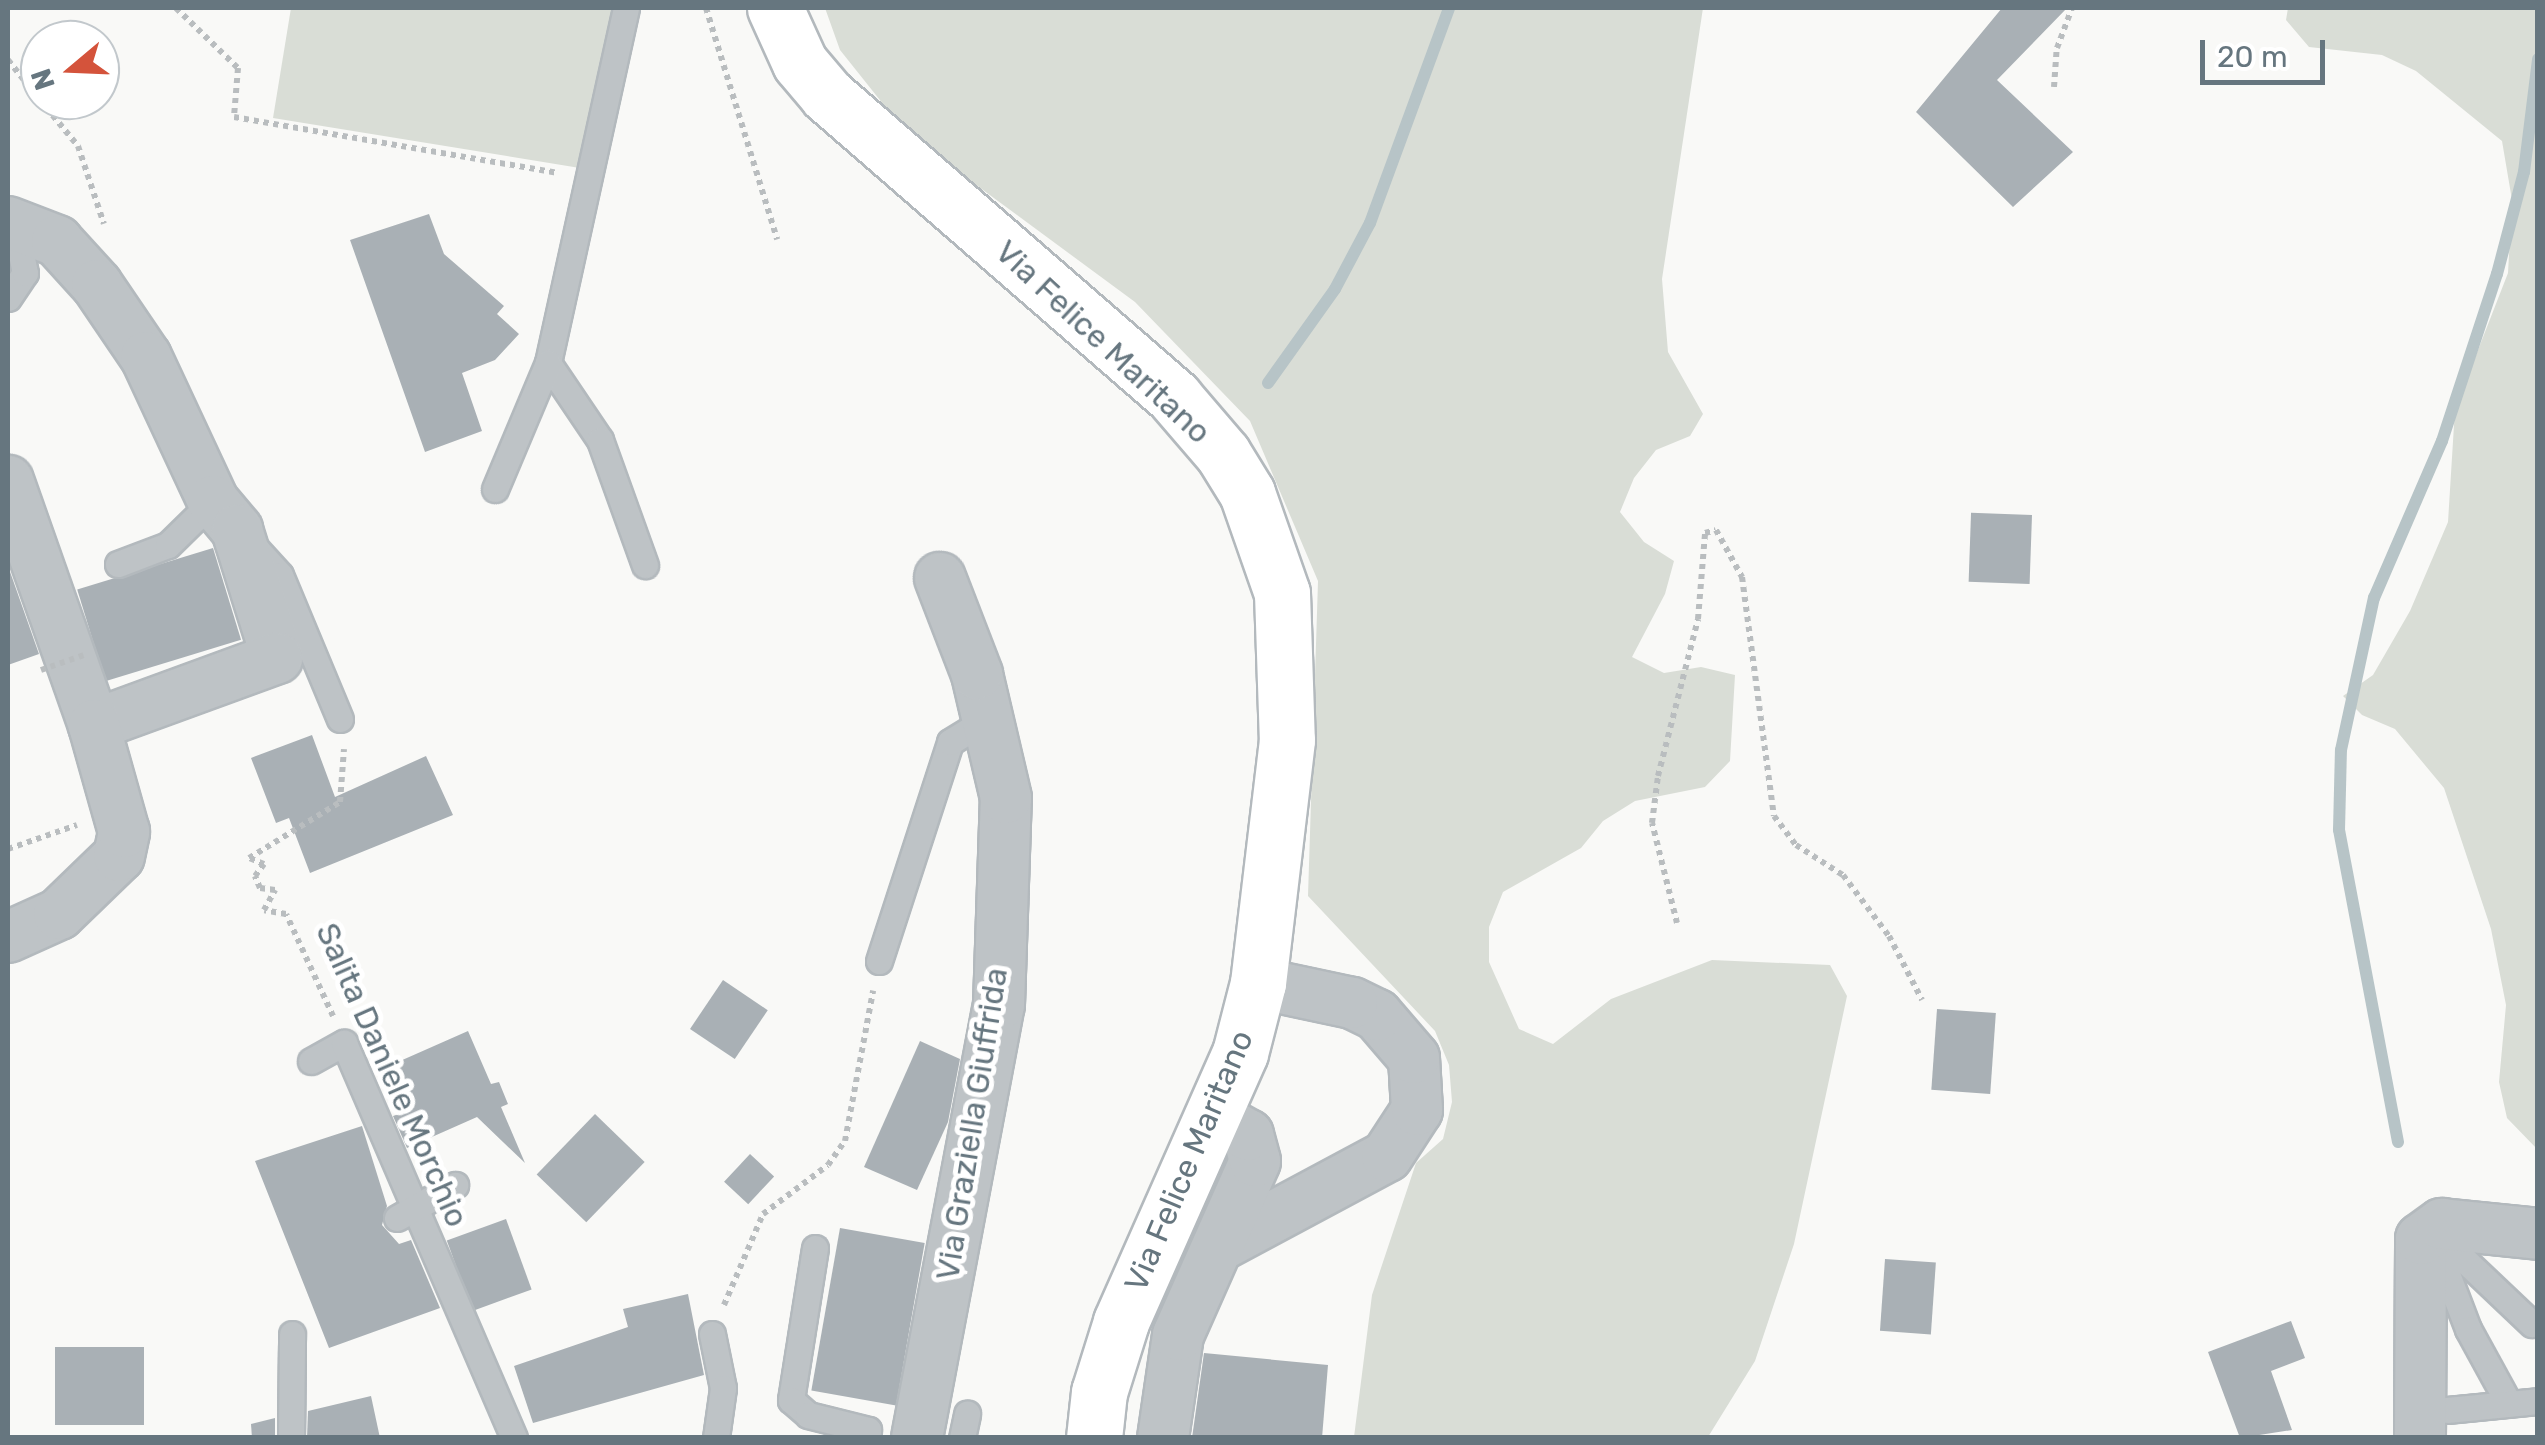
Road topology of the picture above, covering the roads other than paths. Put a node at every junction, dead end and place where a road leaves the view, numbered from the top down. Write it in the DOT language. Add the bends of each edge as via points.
graph roads {
  1 [pos="626,8"];
  2 [pos="775,8"];
  3 [pos="12,226"];
  4 [pos="8,298"];
  5 [pos="548,363"];
  6 [pos="8,480"];
  7 [pos="495,489"];
  8 [pos="225,516"];
  9 [pos="118,564"];
  10 [pos="645,565"];
  11 [pos="940,578"];
  12 [pos="340,718"];
  13 [pos="989,718"];
  14 [pos="94,725"];
  15 [pos="8,937"];
  16 [pos="879,961"];
  17 [pos="1258,982"];
  18 [pos="310,1061"];
  19 [pos="1212,1114"];
  20 [pos="455,1185"];
  21 [pos="406,1213"];
  22 [pos="2534,1226"];
  23 [pos="2429,1228"];
  24 [pos="1221,1246"];
  25 [pos="815,1248"];
  26 [pos="2532,1324"];
  27 [pos="292,1334"];
  28 [pos="712,1334"];
  29 [pos="2538,1401"];
  30 [pos="2509,1404"];
  31 [pos="2433,1424"];
  32 [pos="886,1435"];
  33 [pos="290,1438"];
  34 [pos="514,1438"];
  35 [pos="716,1438"];
  36 [pos="1094,1438"];
  37 [pos="1163,1438"];
  1 -- 5 [label="lane" via="594,179"];
  2 -- 17 [label="street, Via Felice Maritano" via="800,63 827,95 1174,398 1247,493 1282,593 1286,653 1287,740"];
  3 -- 4 [label="lane" via="25,274"];
  3 -- 8 [label="street" via="50,236 97,285 146,357"];
  5 -- 7 [label="lane"];
  5 -- 10 [label="lane" via="600,440"];
  6 -- 14 [label="street"];
  8 -- 9 [label="lane"];
  8 -- 12 [label="lane" via="280,576"];
  8 -- 14 [label="street" via="277,658"];
  11 -- 13 [label="street, Via Graziella Giuffrida"];
  13 -- 16 [label="lane" via="950,742"];
  13 -- 32 [label="street, Via Graziella Giuffrida" via="1006,798 999,1005"];
  14 -- 15 [label="street" via="124,832 108,872 59,914"];
  17 -- 19 [label="street, Via Felice Maritano" via="1240,1052"];
  17 -- 24 [label="street" via="1352,1002 1376,1015 1414,1058 1416,1110 1406,1135 1386,1156"];
  18 -- 21 [label="lane, Salita Daniele Morchio" via="344,1043"];
  19 -- 24 [label="street" via="1255,1143 1250,1184"];
  19 -- 36 [label="street, Via Felice Maritano" via="1120,1322 1099,1392"];
  20 -- 21 [label="lane"];
  21 -- 34 [label="lane, Salita Daniele Morchio"];
  22 -- 23 [label="street"];
  23 -- 26 [label="lane" via="2499,1286"];
  23 -- 30 [label="lane" via="2468,1329"];
  23 -- 31 [label="street" via="2421,1239 2418,1282"];
  24 -- 37 [label="street" via="1178,1336"];
  25 -- 32 [label="lane, Via Graziella Giuffrida" via="792,1400 808,1415"];
  27 -- 33 [label="lane"];
  28 -- 35 [label="lane" via="724,1388"];
  29 -- 30 [label="lane"];
  30 -- 31 [label="lane"];
}
